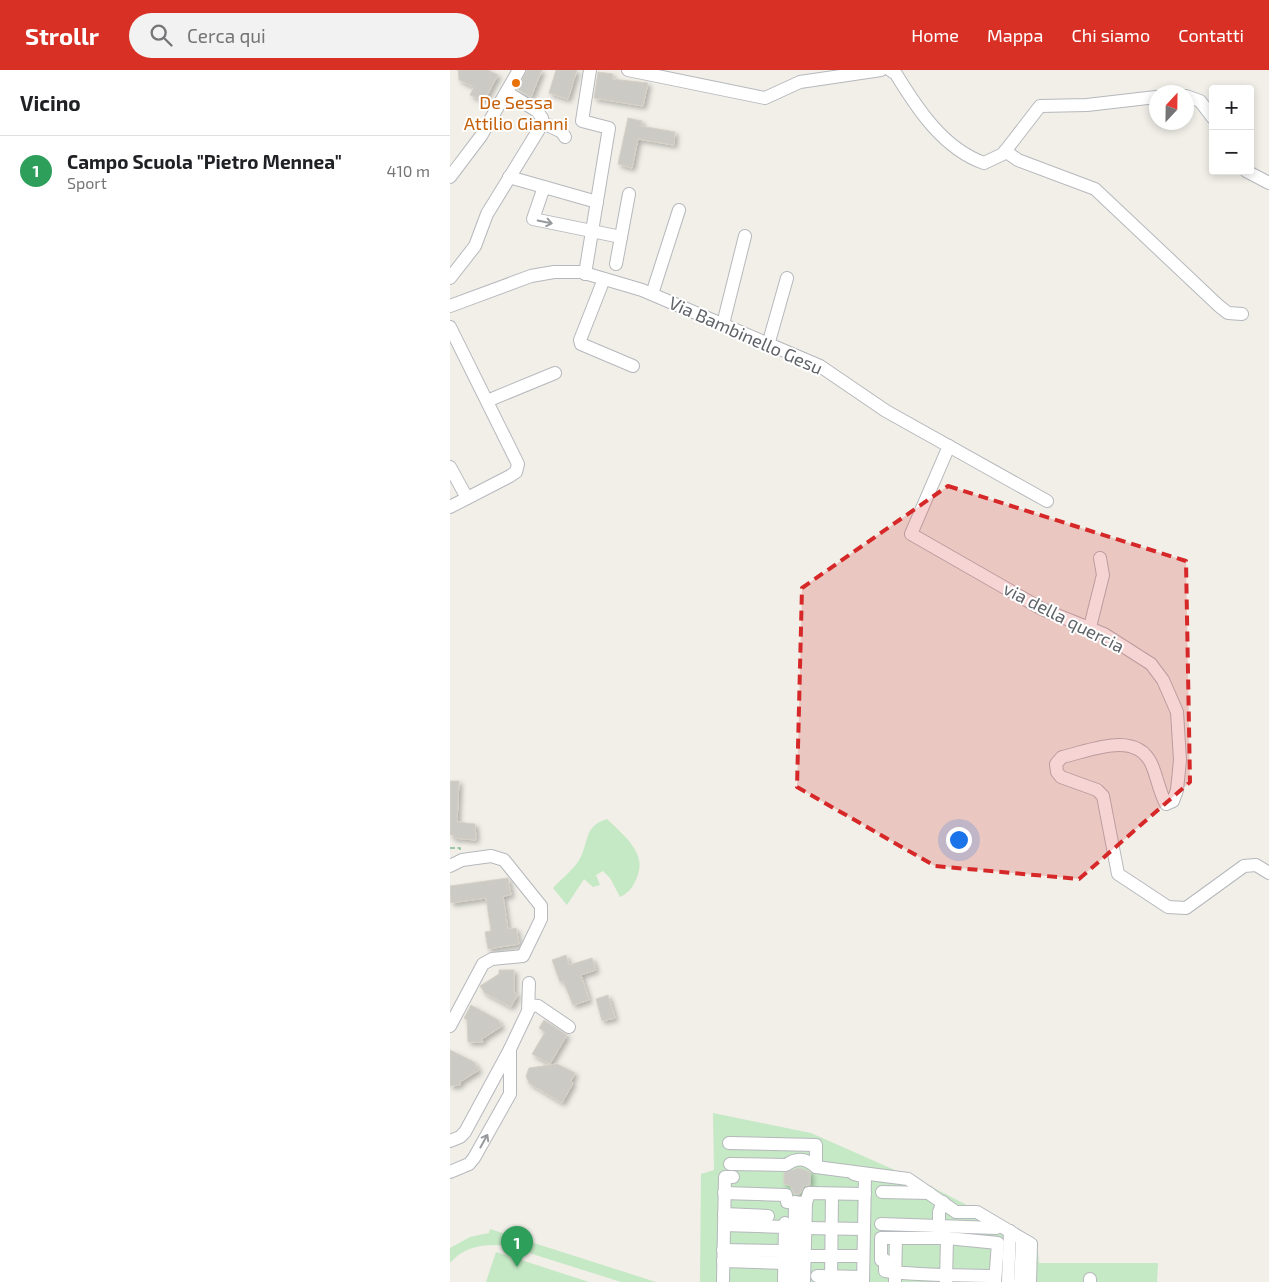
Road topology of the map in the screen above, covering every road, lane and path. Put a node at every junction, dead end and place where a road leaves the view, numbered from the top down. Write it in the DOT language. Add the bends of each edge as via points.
graph roads {
  1 [pos="519,70"];
  2 [pos="590,70"];
  3 [pos="628,70"];
  4 [pos="881,70"];
  5 [pos="890,70"];
  6 [pos="508,93"];
  7 [pos="1149,98"];
  8 [pos="1194,99"];
  9 [pos="1209,113"];
  10 [pos="541,122"];
  11 [pos="565,137"];
  12 [pos="1005,151"];
  13 [pos="1254,175"];
  14 [pos="450,177"];
  15 [pos="509,177"];
  16 [pos="1269,183"];
  17 [pos="544,187"];
  18 [pos="629,194"];
  19 [pos="597,202"];
  20 [pos="679,210"];
  21 [pos="592,231"];
  22 [pos="746,236"];
  23 [pos="621,237"];
  24 [pos="616,264"];
  25 [pos="585,274"];
  26 [pos="450,278"];
  27 [pos="787,278"];
  28 [pos="604,279"];
  29 [pos="652,294"];
  30 [pos="450,306"];
  31 [pos="1242,314"];
  32 [pos="723,324"];
  33 [pos="450,327"];
  34 [pos="768,345"];
  35 [pos="633,366"];
  36 [pos="555,373"];
  37 [pos="487,402"];
  38 [pos="949,446"];
  39 [pos="450,467"];
  40 [pos="467,498"];
  41 [pos="1047,501"];
  42 [pos="450,507"];
  43 [pos="1100,558"];
  44 [pos="1090,627"];
  45 [pos="450,866"];
  46 [pos="1269,873"];
  47 [pos="529,983"];
  48 [pos="529,1005"];
  49 [pos="450,1026"];
  50 [pos="569,1027"];
  51 [pos="510,1049"];
  52 [pos="450,1141"];
  53 [pos="729,1143"];
  54 [pos="730,1164"];
  55 [pos="816,1166"];
  56 [pos="840,1170"];
  57 [pos="450,1172"];
  58 [pos="733,1177"];
  59 [pos="882,1192"];
  60 [pos="724,1193"];
  61 [pos="929,1193"];
  62 [pos="832,1194"];
  63 [pos="864,1194"];
  64 [pos="801,1202"];
  65 [pos="943,1202"];
  66 [pos="768,1216"];
  67 [pos="724,1220"];
  68 [pos="881,1224"];
  69 [pos="805,1228"];
  70 [pos="831,1228"];
  71 [pos="864,1228"];
  72 [pos="996,1228"];
  73 [pos="1010,1231"];
  74 [pos="941,1234"];
  75 [pos="896,1238"];
  76 [pos="786,1240"];
  77 [pos="1022,1243"];
  78 [pos="881,1253"];
  79 [pos="896,1253"];
  80 [pos="723,1256"];
  81 [pos="805,1256"];
  82 [pos="831,1256"];
  83 [pos="863,1256"];
  84 [pos="816,1276"];
  85 [pos="896,1277"];
  86 [pos="946,1278"];
  87 [pos="831,1279"];
  88 [pos="995,1279"];
  89 [pos="863,1280"];
  90 [pos="723,1282"];
  91 [pos="784,1282"];
  92 [pos="794,1282"];
  93 [pos="804,1282"];
  94 [pos="1008,1282"];
  95 [pos="1020,1282"];
  96 [pos="1030,1282"];
  1 -- 6 [label="street"];
  2 -- 19 [label="street" via="582,121 610,128"];
  3 -- 4 [label="street" via="764,98 800,82"];
  5 -- 12 [label="street" via="928,121 970,158 984,163"];
  6 -- 10 [label="street" via="537,111"];
  6 -- 14 [label="street"];
  7 -- 12 [label="street" via="1087,105 1040,106"];
  8 -- 9 [label="street" via="1200,101"];
  10 -- 11 [label="street" via="562,132"];
  10 -- 15 [label="street"];
  12 -- 31 [label="street" via="1018,160 1095,189 1219,306 1228,313"];
  13 -- 16 [label="street"];
  15 -- 17 [label="street"];
  15 -- 26 [label="street" via="487,214 475,246"];
  17 -- 19 [label="street"];
  17 -- 21 [label="street, one-way" via="533,219"];
  18 -- 23 [label="street"];
  19 -- 21 [label="street"];
  20 -- 29 [label="street"];
  21 -- 23 [label="street"];
  21 -- 25 [label="street"];
  22 -- 32 [label="street"];
  23 -- 24 [label="street"];
  25 -- 28 [label="street, Via Bambinello Gesu"];
  25 -- 30 [label="street, Via Bambinello Gesu" via="554,272 531,276"];
  27 -- 34 [label="street"];
  28 -- 29 [label="street, Via Bambinello Gesu"];
  28 -- 35 [label="street" via="581,344"];
  29 -- 32 [label="street, Via Bambinello Gesu"];
  32 -- 34 [label="street, Via Bambinello Gesu"];
  33 -- 37 [label="street"];
  34 -- 38 [label="street, Via Bambinello Gesu" via="820,366 886,411"];
  36 -- 37 [label="street"];
  37 -- 40 [label="street" via="518,464 516,472"];
  38 -- 41 [label="street, Via Bambinello Gesu"];
  38 -- 44 [label="street, via della quercia" via="911,534 1042,609"];
  39 -- 40 [label="street"];
  40 -- 42 [label="street"];
  43 -- 44 [label="street" via="1103,575"];
  44 -- 46 [label="street, via della quercia" via="1151,664 1163,680 1177,712 1180,760 1173,801 1166,804 1146,754 1133,746 1118,744 1062,757 1056,764 1061,777 1097,790 1103,796 1118,874 1168,908 1177,909 1186,908 1244,866 1256,864"];
  45 -- 49 [label="street" via="462,860 491,856 504,860 541,906 543,915 523,956 492,959 483,964"];
  47 -- 48 [label="street"];
  48 -- 50 [label="street" via="538,1006"];
  48 -- 51 [label="street"];
  51 -- 52 [label="street" via="465,1132"];
  57 -- 51 [label="street, one-way" via="469,1164 474,1158 506,1104 511,1086"];
  53 -- 55 [label="street" via="816,1145"];
  54 -- 55 [label="street" via="786,1165 794,1160 809,1160"];
  55 -- 56 [label="street"];
  56 -- 61 [label="street" via="908,1179"];
  56 -- 63 [label="street" via="865,1177"];
  58 -- 60 [label="street" via="725,1177"];
  59 -- 61 [label="street"];
  60 -- 64 [label="street" via="786,1195 787,1202"];
  60 -- 67 [label="street"];
  61 -- 65 [label="street"];
  62 -- 63 [label="street"];
  62 -- 64 [label="street" via="809,1193"];
  62 -- 70 [label="street"];
  63 -- 71 [label="street"];
  64 -- 69 [label="street"];
  64 -- 76 [label="street"];
  65 -- 73 [label="street" via="956,1212 977,1212"];
  65 -- 74 [label="street" via="939,1212"];
  66 -- 67 [label="street"];
  67 -- 76 [label="street"];
  67 -- 80 [label="street"];
  68 -- 74 [label="street"];
  69 -- 70 [label="street"];
  69 -- 81 [label="street"];
  70 -- 71 [label="street"];
  70 -- 82 [label="street"];
  71 -- 83 [label="street"];
  72 -- 74 [label="street"];
  73 -- 94 [label="street"];
  73 -- 96 [label="street" via="1031,1244"];
  74 -- 75 [label="street"];
  74 -- 86 [label="street"];
  74 -- 88 [label="street" via="998,1243"];
  75 -- 78 [label="street" via="881,1238"];
  75 -- 79 [label="street"];
  76 -- 80 [label="street"];
  76 -- 91 [label="street"];
  76 -- 92 [label="street"];
  77 -- 95 [label="street"];
  78 -- 79 [label="street"];
  78 -- 85 [label="street" via="885,1271"];
  79 -- 85 [label="street"];
  80 -- 90 [label="street"];
  81 -- 82 [label="street"];
  81 -- 93 [label="street"];
  82 -- 83 [label="street"];
  82 -- 87 [label="street"];
  83 -- 89 [label="street"];
  84 -- 87 [label="street"];
  85 -- 86 [label="street"];
  86 -- 88 [label="street"];
  87 -- 89 [label="street"];
}
